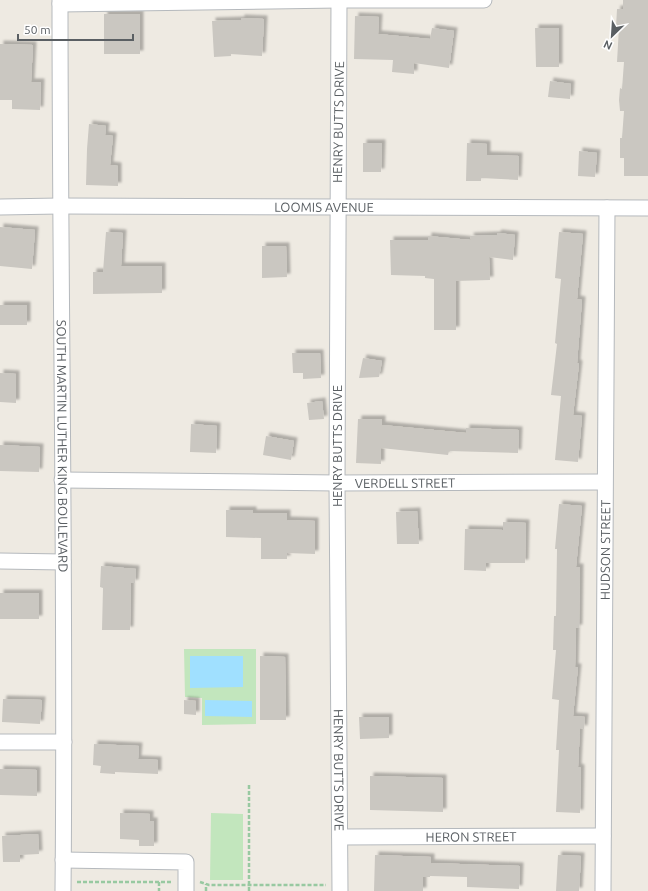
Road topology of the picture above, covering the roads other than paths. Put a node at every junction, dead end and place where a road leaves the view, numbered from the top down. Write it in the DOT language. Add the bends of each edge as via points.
graph roads {
  1 [pos="298,0"];
  2 [pos="339,0"];
  3 [pos="484,0"];
  4 [pos="60,2"];
  5 [pos="60,206"];
  6 [pos="0,207"];
  7 [pos="338,207"];
  8 [pos="607,208"];
  9 [pos="648,208"];
  10 [pos="62,480"];
  11 [pos="604,482"];
  12 [pos="336,483"];
  13 [pos="0,561"];
  14 [pos="63,562"];
  15 [pos="0,742"];
  16 [pos="64,742"];
  17 [pos="603,836"];
  18 [pos="340,837"];
  19 [pos="63,860"];
  20 [pos="185,885"];
  21 [pos="333,888"];
  22 [pos="63,891"];
  23 [pos="602,891"];
  1 -- 2 [label="street"];
  1 -- 4 [label="street"];
  2 -- 3 [label="street"];
  2 -- 7 [label="street, HENRY BUTTS DRIVE"];
  4 -- 5 [label="street, SOUTH MARTIN LUTHER KING BOULEVARD"];
  5 -- 6 [label="street, LOOMIS AVENUE"];
  5 -- 7 [label="street, LOOMIS AVENUE"];
  5 -- 10 [label="street, SOUTH MARTIN LUTHER KING BOULEVARD"];
  7 -- 8 [label="street, LOOMIS AVENUE"];
  7 -- 12 [label="street, HENRY BUTTS DRIVE"];
  8 -- 9 [label="street, LOOMIS AVENUE"];
  8 -- 11 [label="street, HUDSON STREET"];
  10 -- 12 [label="street, VERDELL STREET"];
  10 -- 14 [label="street, SOUTH MARTIN LUTHER KING BOULEVARD"];
  11 -- 12 [label="street, VERDELL STREET"];
  11 -- 17 [label="street, HUDSON STREET"];
  12 -- 18 [label="street, HENRY BUTTS DRIVE"];
  13 -- 14 [label="street"];
  14 -- 16 [label="street, SOUTH MARTIN LUTHER KING BOULEVARD"];
  15 -- 16 [label="street"];
  16 -- 19 [label="street, SOUTH MARTIN LUTHER KING BOULEVARD"];
  17 -- 18 [label="street, HERON STREET"];
  17 -- 23 [label="street, HUDSON STREET"];
  18 -- 21 [label="street, HENRY BUTTS DRIVE"];
  19 -- 20 [label="street" via="186,862"];
  19 -- 22 [label="street, SOUTH MARTIN LUTHER KING BOULEVARD"];
}
